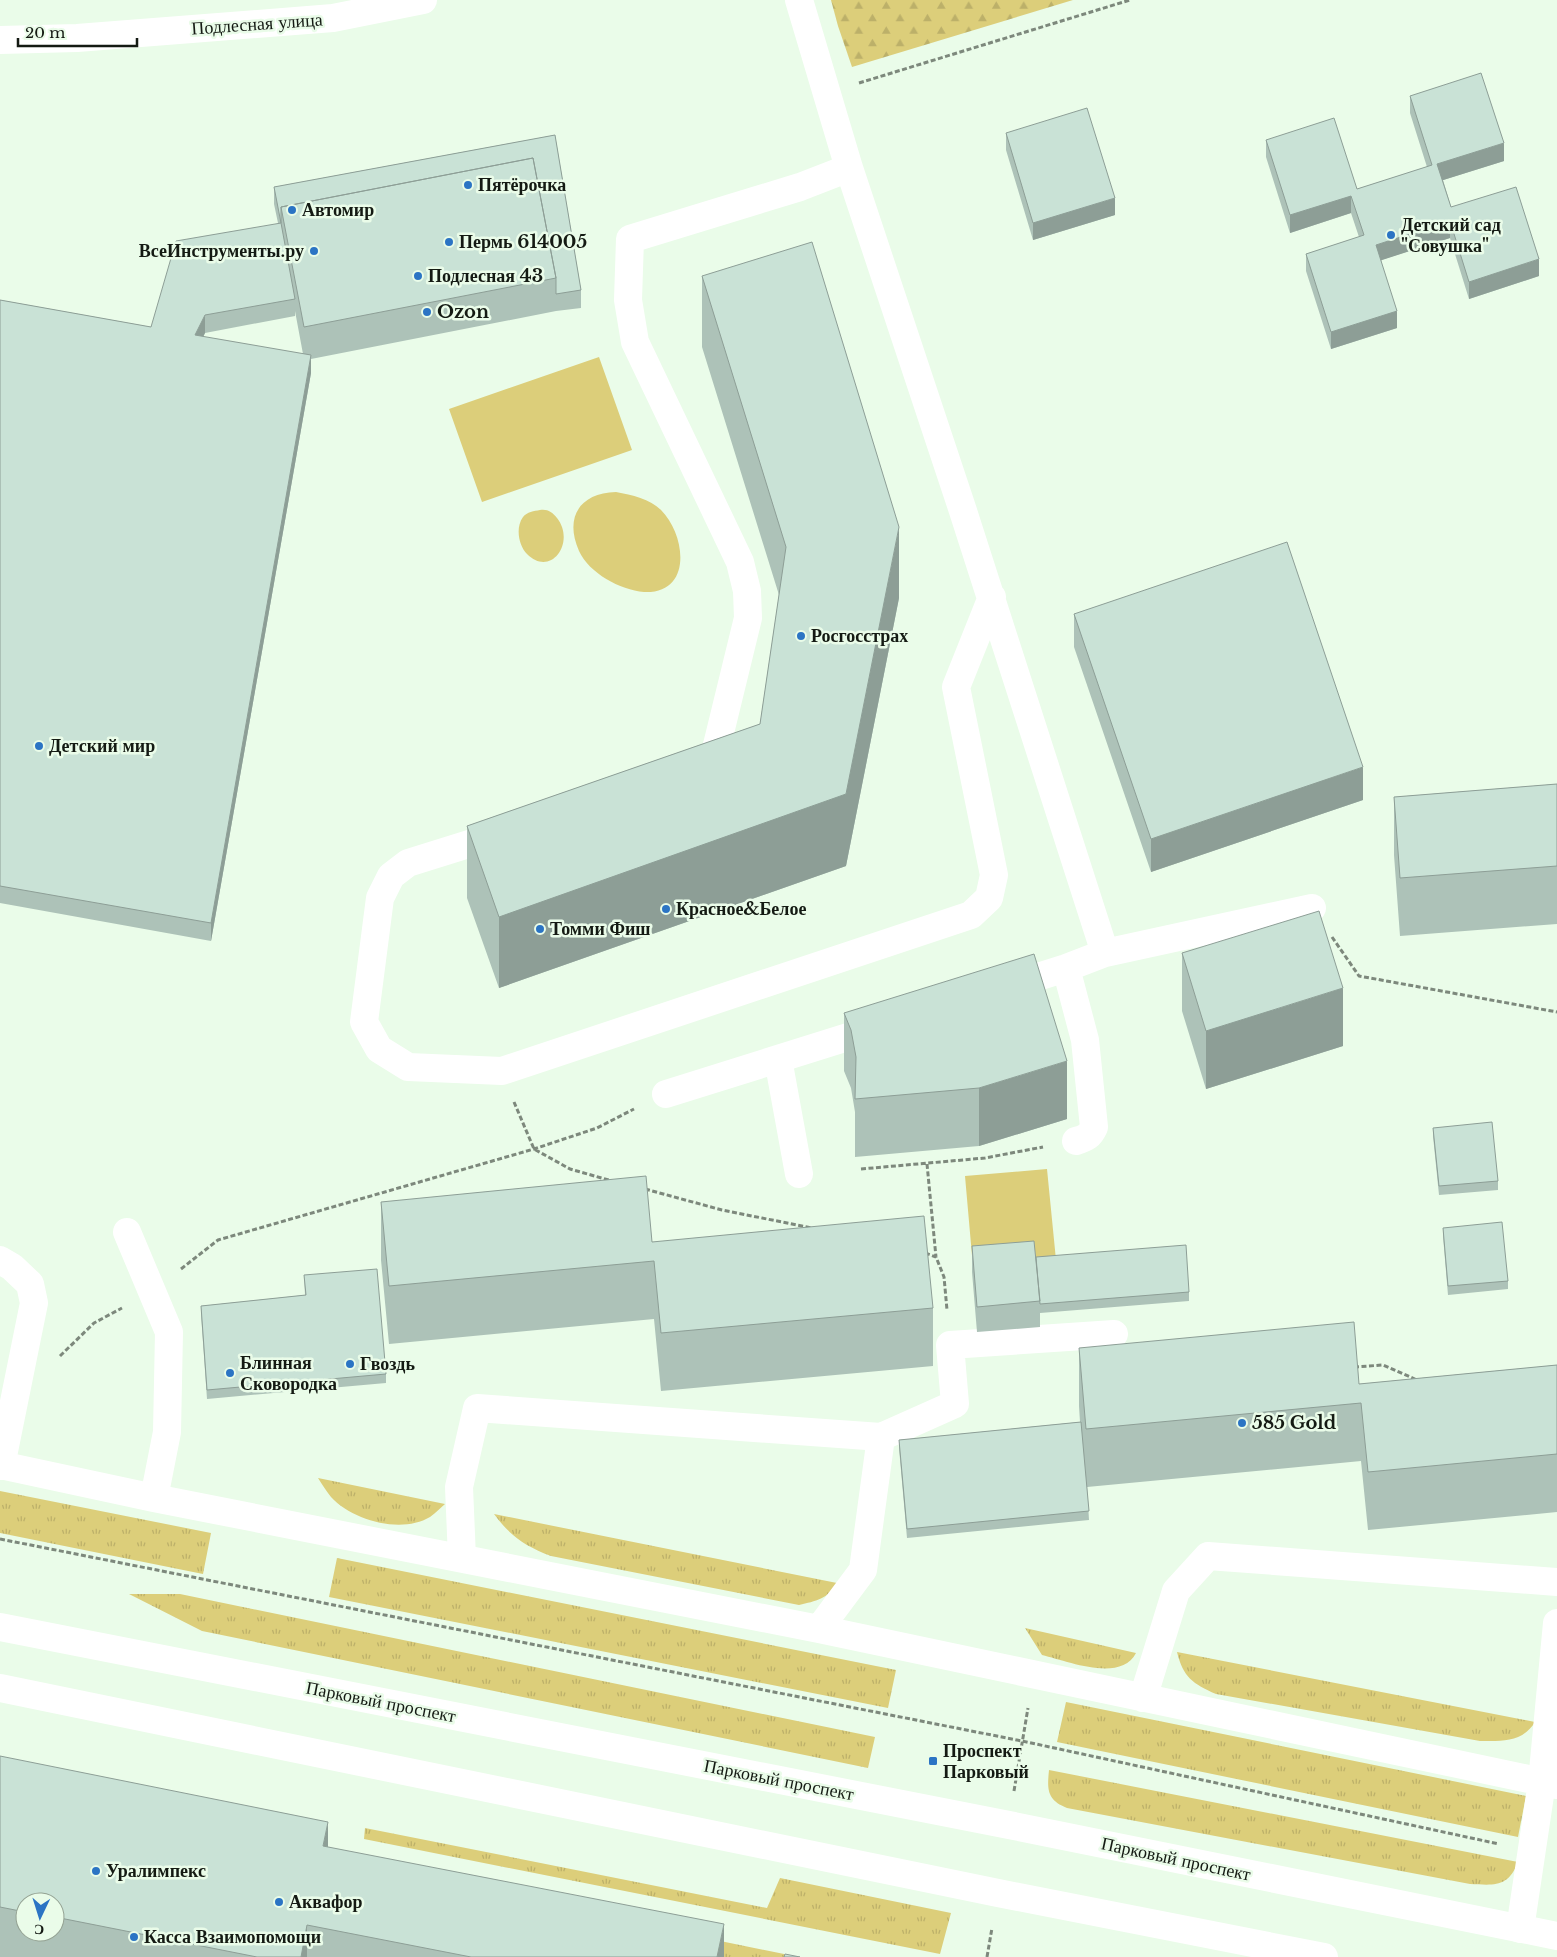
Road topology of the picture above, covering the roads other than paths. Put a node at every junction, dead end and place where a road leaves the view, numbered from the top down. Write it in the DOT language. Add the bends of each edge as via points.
graph roads {
  1 [pos="422,0"];
  2 [pos="799,0"];
  3 [pos="0,40"];
  4 [pos="849,168"];
  5 [pos="992,597"];
  6 [pos="676,781"];
  7 [pos="532,825"];
  8 [pos="1312,908"];
  9 [pos="1105,952"];
  10 [pos="1066,968"];
  11 [pos="982,994"];
  12 [pos="899,1021"];
  13 [pos="778,1059"];
  14 [pos="666,1094"];
  15 [pos="1076,1141"];
  16 [pos="800,1174"];
  17 [pos="127,1232"];
  18 [pos="0,1260"];
  19 [pos="1114,1334"];
  20 [pos="881,1437"];
  21 [pos="1,1465"];
  22 [pos="154,1498"];
  23 [pos="462,1558"];
  24 [pos="1557,1582"];
  25 [pos="1557,1623"];
  26 [pos="0,1627"];
  27 [pos="819,1629"];
  28 [pos="0,1688"];
  29 [pos="1143,1698"];
  30 [pos="1550,1783"];
  31 [pos="1520,1929"];
  32 [pos="1557,1936"];
  33 [pos="1324,1957"];
  1 -- 3 [label="main road, Подлесная улица" via="333,18 77,38"];
  2 -- 4 [label="main road"];
  4 -- 5 [label="main road"];
  4 -- 6 [label="main road" via="800,187 630,239 628,300 635,342 740,562 747,592 748,618 711,763 695,776"];
  5 -- 7 [label="main road" via="956,687 994,875 989,898 971,915 502,1071 408,1067 379,1049 364,1022 380,898 391,876 408,862"];
  5 -- 9 [label="main road"];
  8 -- 9 [label="main road"];
  9 -- 10 [label="main road"];
  10 -- 11 [label="main road"];
  10 -- 15 [label="main road" via="1085,1040 1094,1127 1086,1138"];
  12 -- 13 [label="main road"];
  13 -- 14 [label="main road"];
  13 -- 16 [label="main road"];
  17 -- 22 [label="main road" via="169,1332 167,1432"];
  18 -- 21 [label="main road" via="30,1284 34,1304"];
  19 -- 20 [label="main road" via="950,1345 955,1404"];
  20 -- 23 [label="main road" via="478,1408 459,1487"];
  20 -- 27 [label="main road" via="863,1570"];
  21 -- 22 [label="main road"];
  22 -- 23 [label="main road"];
  23 -- 27 [label="main road"];
  24 -- 29 [label="main road" via="1208,1556 1176,1591"];
  25 -- 30 [label="main road"];
  26 -- 31 [label="main road, Парковый проспект"];
  27 -- 29 [label="main road"];
  28 -- 33 [label="main road"];
  29 -- 30 [label="main road"];
  30 -- 31 [label="main road" via="1532,1851"];
  31 -- 32 [label="main road, Парковый проспект"];
}
